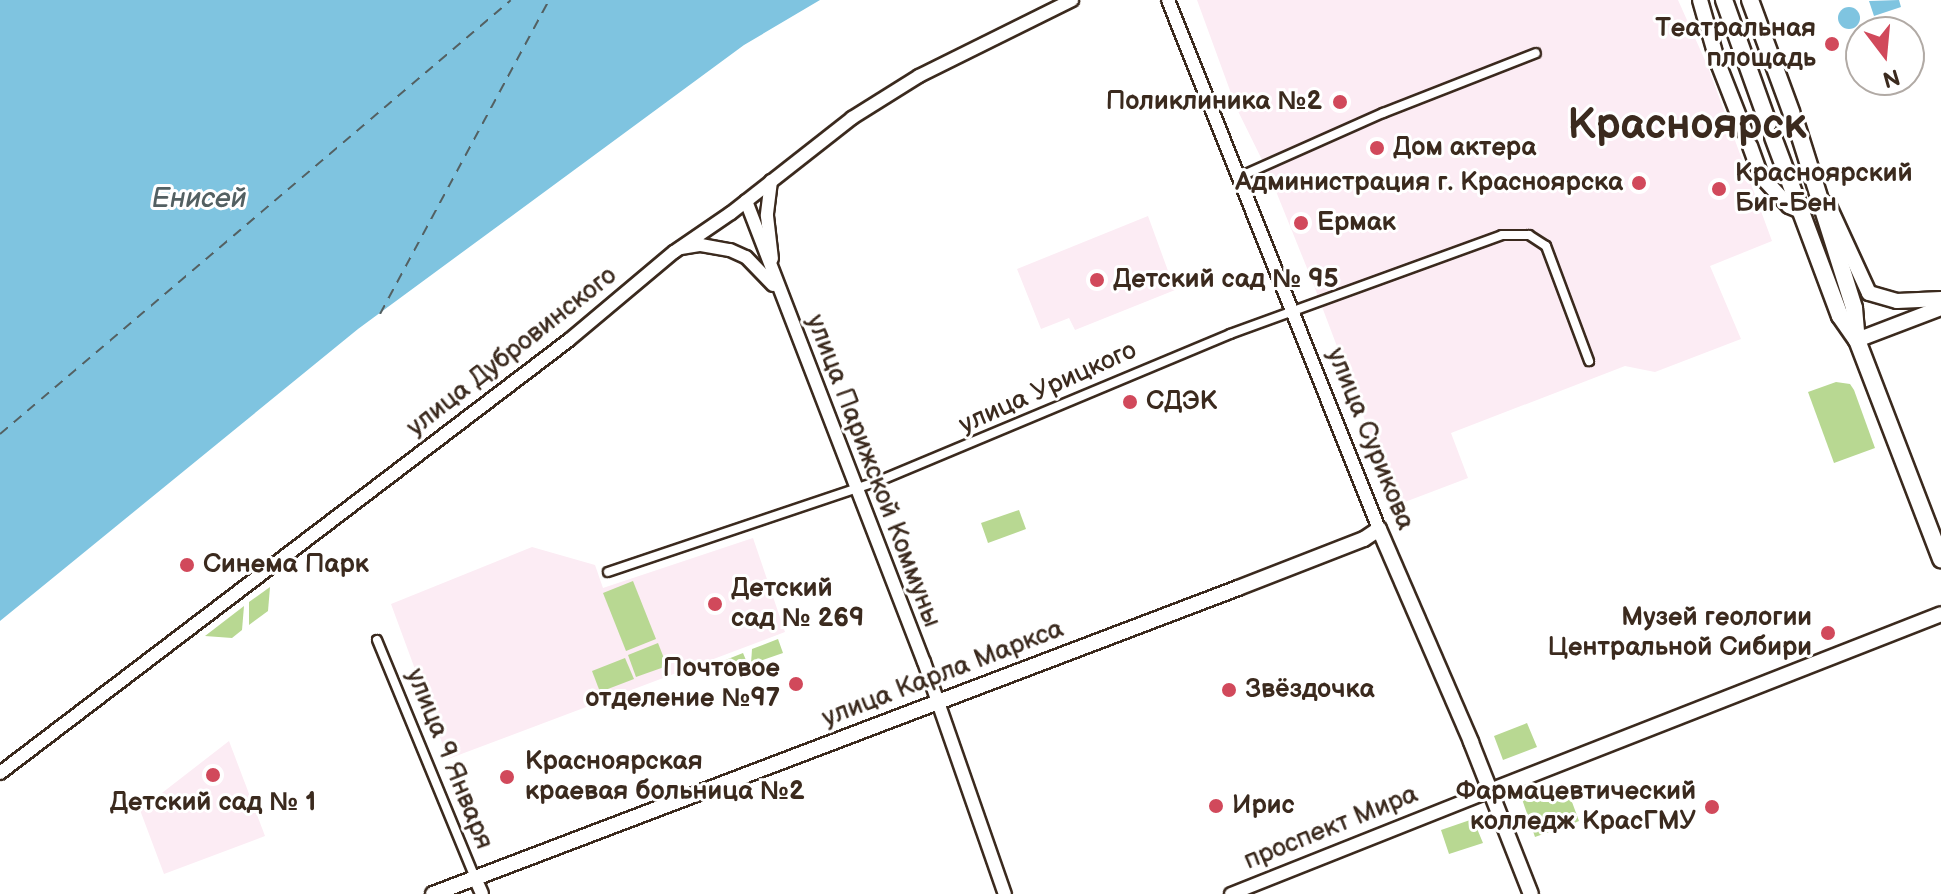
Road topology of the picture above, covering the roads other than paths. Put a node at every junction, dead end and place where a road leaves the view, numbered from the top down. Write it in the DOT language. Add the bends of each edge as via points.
graph roads {
  1 [pos="1072,0"];
  2 [pos="1168,0"];
  3 [pos="1700,0"];
  4 [pos="1724,0"];
  5 [pos="1754,5"];
  6 [pos="1536,53"];
  7 [pos="1809,163"];
  8 [pos="1239,177"];
  9 [pos="771,181"];
  10 [pos="746,201"];
  11 [pos="1803,212"];
  12 [pos="678,248"];
  13 [pos="777,290"];
  14 [pos="1941,299"];
  15 [pos="1941,308"];
  16 [pos="1292,310"];
  17 [pos="1857,340"];
  18 [pos="1589,361"];
  19 [pos="855,489"];
  20 [pos="1379,529"];
  21 [pos="1941,559"];
  22 [pos="608,572"];
  23 [pos="1941,614"];
  24 [pos="377,640"];
  25 [pos="935,701"];
  26 [pos="0,773"];
  27 [pos="1490,791"];
  28 [pos="475,878"];
  29 [pos="433,894"];
  30 [pos="482,894"];
  31 [pos="1005,894"];
  32 [pos="1231,894"];
  33 [pos="1531,894"];
  1 -- 9 [label="main road, улица Дубровинского" via="901,86"];
  2 -- 8 [label="main road, улица Сурикова"];
  3 -- 11 [label="main road" via="1761,176 1789,206"];
  4 -- 11 [label="highway"];
  5 -- 7 [label="highway"];
  6 -- 8 [label="street" via="1371,117"];
  7 -- 14 [label="main road" via="1869,293 1897,301"];
  7 -- 17 [label="highway" via="1854,308"];
  8 -- 16 [label="main road, улица Сурикова"];
  9 -- 10 [label="main road, улица Дубровинского"];
  9 -- 13 [label="main road" via="767,216"];
  10 -- 12 [label="main road, улица Дубровинского"];
  10 -- 13 [label="main road, улица Парижской Коммуны"];
  11 -- 17 [label="highway" via="1840,316"];
  12 -- 13 [label="main road" via="730,250 746,257"];
  12 -- 26 [label="main road, улица Дубровинского" via="569,340"];
  13 -- 19 [label="main road, улица Парижской Коммуны"];
  15 -- 17 [label="main road"];
  16 -- 18 [label="street, улица Урицкого" via="1502,235 1529,235 1546,246"];
  16 -- 19 [label="street, улица Урицкого"];
  16 -- 20 [label="main road, улица Сурикова"];
  17 -- 21 [label="highway"];
  19 -- 22 [label="street, улица Урицкого"];
  19 -- 25 [label="main road, улица Парижской Коммуны"];
  20 -- 25 [label="main road, улица Карла Маркса"];
  20 -- 27 [label="main road, улица Сурикова"];
  23 -- 27 [label="main road, проспект Мира"];
  24 -- 28 [label="street, улица 9 Января"];
  25 -- 28 [label="main road, улица Карла Маркса"];
  25 -- 31 [label="main road, улица Парижской Коммуны"];
  27 -- 32 [label="main road, проспект Мира"];
  27 -- 33 [label="main road, улица Сурикова"];
  28 -- 29 [label="main road, улица Карла Маркса"];
  28 -- 30 [label="main road, улица 9 Января"];
}
